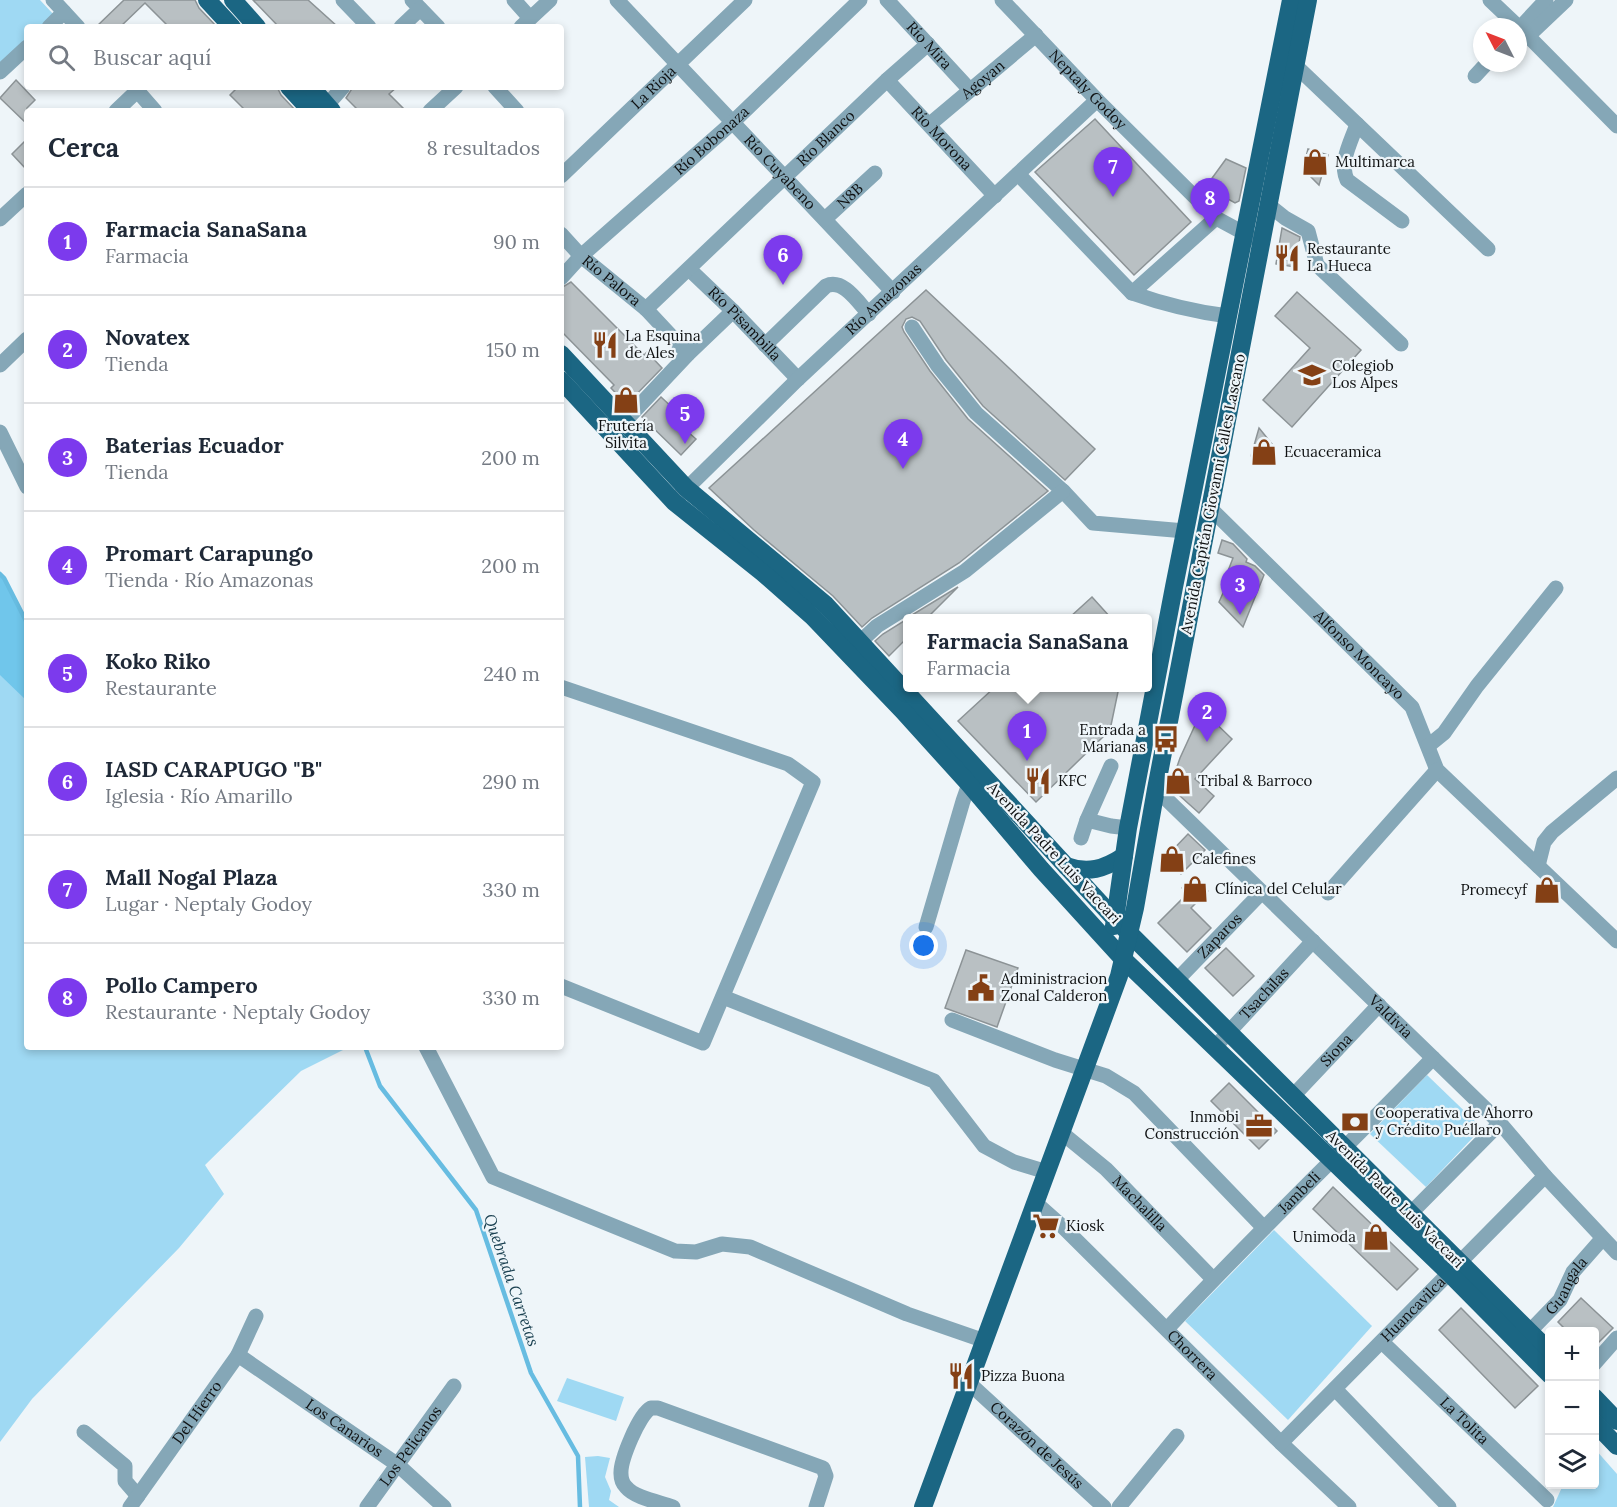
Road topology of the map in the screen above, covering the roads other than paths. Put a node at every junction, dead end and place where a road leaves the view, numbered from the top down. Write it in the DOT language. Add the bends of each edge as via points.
graph roads {
  1 [pos="52,0"];
  2 [pos="207,0"];
  3 [pos="232,0"];
  4 [pos="343,0"];
  5 [pos="514,0"];
  6 [pos="550,0"];
  7 [pos="617,0"];
  8 [pos="745,0"];
  9 [pos="860,0"];
  10 [pos="887,0"];
  11 [pos="1002,0"];
  12 [pos="1291,0"];
  13 [pos="1308,0"];
  14 [pos="1490,0"];
  15 [pos="1546,0"];
  16 [pos="1566,0"];
  17 [pos="416,4"];
  18 [pos="64,12"];
  19 [pos="1509,18"];
  20 [pos="525,23"];
  21 [pos="52,24"];
  22 [pos="75,24"];
  23 [pos="229,24"];
  24 [pos="254,24"];
  25 [pos="366,24"];
  26 [pos="402,24"];
  27 [pos="435,24"];
  28 [pos="1527,25"];
  29 [pos="1527,27"];
  30 [pos="1036,35"];
  31 [pos="1527,36"];
  32 [pos="928,44"];
  33 [pos="24,50"];
  34 [pos="678,64"];
  35 [pos="1297,67"];
  36 [pos="0,72"];
  37 [pos="1479,72"];
  38 [pos="1475,76"];
  39 [pos="887,80"];
  40 [pos="134,90"];
  41 [pos="136,90"];
  42 [pos="294,90"];
  43 [pos="313,90"];
  44 [pos="340,90"];
  45 [pos="453,90"];
  46 [pos="498,90"];
  47 [pos="970,90"];
  48 [pos="1097,100"];
  49 [pos="119,108"];
  50 [pos="152,108"];
  51 [pos="321,108"];
  52 [pos="322,108"];
  53 [pos="324,108"];
  54 [pos="433,108"];
  55 [pos="515,108"];
  56 [pos="1614,115"];
  57 [pos="733,122"];
  58 [pos="930,124"];
  59 [pos="1357,124"];
  60 [pos="564,167"];
  61 [pos="875,172"];
  62 [pos="1018,174"];
  63 [pos="785,177"];
  64 [pos="995,196"];
  65 [pos="24,197"];
  66 [pos="1270,206"];
  67 [pos="1216,218"];
  68 [pos="0,219"];
  69 [pos="825,219"];
  70 [pos="1402,221"];
  71 [pos="1245,234"];
  72 [pos="564,237"];
  73 [pos="1262,243"];
  74 [pos="1488,249"];
  75 [pos="581,256"];
  76 [pos="689,269"];
  77 [pos="564,275"];
  78 [pos="893,292"];
  79 [pos="1132,293"];
  80 [pos="646,309"];
  81 [pos="733,311"];
  82 [pos="869,314"];
  83 [pos="1228,316"];
  84 [pos="912,327"];
  85 [pos="24,342"];
  86 [pos="1401,344"];
  87 [pos="765,345"];
  88 [pos="688,354"];
  89 [pos="564,357"];
  90 [pos="0,365"];
  91 [pos="798,380"];
  92 [pos="564,383"];
  93 [pos="624,422"];
  94 [pos="0,432"];
  95 [pos="24,481"];
  96 [pos="686,488"];
  97 [pos="1062,492"];
  98 [pos="674,502"];
  99 [pos="1211,509"];
  100 [pos="1185,531"];
  101 [pos="1556,588"];
  102 [pos="861,641"];
  103 [pos="903,687"];
  104 [pos="564,688"];
  105 [pos="907,692"];
  106 [pos="1428,746"];
  107 [pos="1111,766"];
  108 [pos="1437,770"];
  109 [pos="1617,778"];
  110 [pos="969,784"];
  111 [pos="1156,789"];
  112 [pos="1087,820"];
  113 [pos="1128,828"];
  114 [pos="1081,838"];
  115 [pos="1124,856"];
  116 [pos="1066,866"];
  117 [pos="1538,866"];
  118 [pos="1262,892"];
  119 [pos="1328,892"];
  120 [pos="1114,918"];
  121 [pos="926,927"];
  122 [pos="1130,933"];
  123 [pos="1313,941"];
  124 [pos="1617,941"];
  125 [pos="1118,953"];
  126 [pos="1176,981"];
  127 [pos="564,987"];
  128 [pos="723,998"];
  129 [pos="1379,1005"];
  130 [pos="952,1020"];
  131 [pos="1228,1032"];
  132 [pos="1214,1048"];
  133 [pos="428,1050"];
  134 [pos="1433,1058"];
  135 [pos="1085,1069"];
  136 [pos="1293,1096"];
  137 [pos="1500,1123"];
  138 [pos="1062,1133"];
  139 [pos="1339,1154"];
  140 [pos="1047,1172"];
  141 [pos="1545,1176"];
  142 [pos="1035,1203"];
  143 [pos="1411,1213"];
  144 [pos="1264,1228"];
  145 [pos="1602,1239"];
  146 [pos="1617,1253"];
  147 [pos="1454,1268"];
  148 [pos="1213,1279"];
  149 [pos="256,1316"];
  150 [pos="1167,1329"];
  151 [pos="1529,1332"];
  152 [pos="1617,1338"];
  153 [pos="985,1341"];
  154 [pos="1382,1342"];
  155 [pos="1545,1347"];
  156 [pos="238,1355"];
  157 [pos="1599,1358"];
  158 [pos="1545,1370"];
  159 [pos="969,1383"];
  160 [pos="454,1386"];
  161 [pos="1335,1389"];
  162 [pos="1599,1402"];
  163 [pos="1617,1421"];
  164 [pos="1599,1427"];
  165 [pos="84,1432"];
  166 [pos="1177,1436"];
  167 [pos="1281,1443"];
  168 [pos="1617,1446"];
  169 [pos="398,1466"];
  170 [pos="1551,1489"];
  171 [pos="134,1501"];
  172 [pos="1546,1503"];
  173 [pos="367,1507"];
  174 [pos="444,1507"];
  175 [pos="673,1507"];
  176 [pos="816,1507"];
  177 [pos="923,1507"];
  178 [pos="1104,1507"];
  179 [pos="1119,1507"];
  180 [pos="1348,1507"];
  181 [pos="1449,1507"];
  1 -- 18 [label="street"];
  2 -- 23 [label="main road"];
  3 -- 24 [label="main road"];
  4 -- 25 [label="street"];
  5 -- 20 [label="street"];
  6 -- 20 [label="street"];
  7 -- 34 [label="street, Río Cuyabeno"];
  8 -- 34 [label="street, La Rioja"];
  9 -- 57 [label="street, Río Bobonaza"];
  10 -- 32 [label="street, Río Mira"];
  11 -- 30 [label="street, Neptaly Godoy"];
  12 -- 71 [label="main road, Avenida Capitán Giovanni Calles Lascano"];
  13 -- 35 [label="main road, Avenida Capitán Giovanni Calles Lascano"];
  14 -- 19 [label="street"];
  15 -- 28 [label="street"];
  16 -- 29 [label="street"];
  17 -- 26 [label="street"];
  17 -- 27 [label="street"];
  18 -- 21 [label="street"];
  18 -- 22 [label="street"];
  30 -- 47 [label="street, Agoyan"];
  30 -- 48 [label="street, Neptaly Godoy"];
  31 -- 56 [label="street"];
  32 -- 39 [label="street, Río Blanco"];
  32 -- 47 [label="street, Río Mira"];
  33 -- 36 [label="street"];
  34 -- 57 [label="street, Río Cuyabeno"];
  34 -- 60 [label="street, La Rioja"];
  35 -- 59 [label="street"];
  35 -- 66 [label="main road, Avenida Capitán Giovanni Calles Lascano"];
  37 -- 38 [label="street"];
  39 -- 58 [label="street, Río Morona"];
  39 -- 63 [label="street, Río Blanco"];
  40 -- 49 [label="street"];
  41 -- 50 [label="street"];
  42 -- 51 [label="main road"];
  43 -- 52 [label="main road"];
  44 -- 53 [label="street"];
  45 -- 54 [label="street"];
  46 -- 55 [label="street"];
  47 -- 58 [label="street, Agoyan"];
  48 -- 62 [label="street, Río Amazonas"];
  48 -- 67 [label="street, Neptaly Godoy"];
  57 -- 63 [label="street, Río Cuyabeno"];
  57 -- 75 [label="street, Río Bobonaza"];
  58 -- 64 [label="street, Río Morona"];
  59 -- 70 [label="street" via="1343,164 1347,180"];
  59 -- 74 [label="street"];
  61 -- 69 [label="street, N8B"];
  62 -- 64 [label="street, Río Amazonas"];
  62 -- 79 [label="street"];
  63 -- 69 [label="street, Río Cuyabeno"];
  63 -- 76 [label="street, Río Blanco"];
  64 -- 78 [label="street, Río Amazonas"];
  65 -- 68 [label="street"];
  66 -- 73 [label="main road, Avenida Capitán Giovanni Calles Lascano"];
  66 -- 86 [label="street" via="1308,231 1317,265"];
  67 -- 71 [label="street, Neptaly Godoy"];
  67 -- 79 [label="street"];
  69 -- 78 [label="street, Río Cuyabeno"];
  71 -- 73 [label="street, Neptaly Godoy"];
  71 -- 83 [label="main road, Avenida Capitán Giovanni Calles Lascano"];
  72 -- 75 [label="street, Río Palora"];
  73 -- 99 [label="main road, Avenida Capitán Giovanni Calles Lascano"];
  75 -- 77 [label="street, Río Bobonaza"];
  75 -- 80 [label="street, Río Palora"];
  76 -- 80 [label="street, Río Blanco"];
  76 -- 81 [label="street, Río Pisambilla"];
  78 -- 82 [label="street, Río Amazonas"];
  79 -- 83 [label="street"];
  80 -- 88 [label="street, Río Palora"];
  81 -- 87 [label="street, Río Pisambilla"];
  81 -- 88 [label="street"];
  82 -- 87 [label="street" via="840,284 833,282"];
  82 -- 91 [label="street, Río Amazonas"];
  83 -- 100 [label="main road, Avenida Capitán Giovanni Calles Lascano"];
  84 -- 97 [label="street" via="976,413"];
  85 -- 90 [label="street"];
  87 -- 91 [label="street, Río Pisambilla"];
  88 -- 93 [label="street"];
  89 -- 93 [label="main road, Avenida Padre Luis Vaccari"];
  91 -- 96 [label="street, Río Amazonas"];
  92 -- 98 [label="main road, Avenida Padre Luis Vaccari"];
  93 -- 96 [label="main road, Avenida Padre Luis Vaccari"];
  94 -- 95 [label="street"];
  96 -- 98 [label="street, Río Amazonas"];
  96 -- 102 [label="main road, Avenida Padre Luis Vaccari" via="826,605"];
  97 -- 100 [label="street" via="1093,523"];
  97 -- 102 [label="street" via="965,571 877,626"];
  98 -- 110 [label="main road, Avenida Padre Luis Vaccari" via="813,617"];
  99 -- 106 [label="street, Alfonso Moncayo" via="1412,707"];
  99 -- 111 [label="main road, Avenida Capitán Giovanni Calles Lascano"];
  100 -- 113 [label="main road, Avenida Capitán Giovanni Calles Lascano"];
  101 -- 106 [label="street" via="1444,733"];
  102 -- 103 [label="main road, Avenida Padre Luis Vaccari"];
  104 -- 128 [label="street" via="788,764 813,782"];
  105 -- 116 [label="main road, Avenida Padre Luis Vaccari"];
  106 -- 108 [label="street, Alfonso Moncayo"];
  107 -- 112 [label="street"];
  108 -- 117 [label="street, Alfonso Moncayo"];
  108 -- 119 [label="street"];
  109 -- 117 [label="street" via="1552,832 1544,842"];
  110 -- 121 [label="street"];
  110 -- 125 [label="main road, Avenida Padre Luis Vaccari"];
  111 -- 118 [label="street, Valdivia"];
  111 -- 122 [label="main road, Avenida Capitán Giovanni Calles Lascano"];
  112 -- 113 [label="street"];
  112 -- 114 [label="street"];
  113 -- 115 [label="main road, Avenida Capitán Giovanni Calles Lascano"];
  115 -- 116 [label="main road" via="1099,870"];
  115 -- 120 [label="main road, Avenida Capitán Giovanni Calles Lascano"];
  116 -- 120 [label="main road, Avenida Padre Luis Vaccari"];
  117 -- 124 [label="street, Alfonso Moncayo"];
  118 -- 123 [label="street, Valdivia"];
  118 -- 126 [label="street, Zaparos"];
  120 -- 122 [label="main road, Avenida Padre Luis Vaccari"];
  120 -- 125 [label="main road, Avenida Capitán Giovanni Calles Lascano"];
  122 -- 125 [label="main road, Avenida Capitán Giovanni Calles Lascano"];
  122 -- 126 [label="main road, Avenida Padre Luis Vaccari"];
  123 -- 129 [label="street, Valdivia"];
  123 -- 131 [label="street, Tsachilas"];
  125 -- 132 [label="main road, Avenida Padre Luis Vaccari"];
  125 -- 135 [label="main road, Avenida Capitán Giovanni Calles Lascano" via="1114,988"];
  126 -- 131 [label="main road, Avenida Padre Luis Vaccari"];
  127 -- 128 [label="street" via="703,1043"];
  128 -- 140 [label="street" via="934,1082 984,1146 1014,1162"];
  129 -- 134 [label="street, Valdivia"];
  129 -- 136 [label="street, Siona"];
  130 -- 135 [label="street"];
  131 -- 132 [label="street, Tsachilas"];
  131 -- 136 [label="main road, Avenida Padre Luis Vaccari"];
  132 -- 139 [label="main road, Avenida Padre Luis Vaccari"];
  133 -- 153 [label="street" via="493,1177 675,1251 696,1252 722,1244 750,1247 907,1314"];
  134 -- 137 [label="street, Valdivia"];
  134 -- 139 [label="street, Jambeli"];
  135 -- 138 [label="main road, Avenida Capitán Giovanni Calles Lascano"];
  135 -- 144 [label="street" via="1134,1093"];
  136 -- 139 [label="main road, Avenida Padre Luis Vaccari"];
  137 -- 141 [label="street, Valdivia"];
  137 -- 143 [label="street"];
  138 -- 140 [label="main road, Avenida Capitán Giovanni Calles Lascano"];
  138 -- 148 [label="street, Machalilla" via="1106,1169"];
  139 -- 143 [label="main road, Avenida Padre Luis Vaccari"];
  139 -- 144 [label="street, Jambeli"];
  139 -- 147 [label="main road, Avenida Padre Luis Vaccari"];
  140 -- 142 [label="main road, Avenida Capitán Giovanni Calles Lascano"];
  141 -- 145 [label="street, Valdivia"];
  141 -- 147 [label="street, Huancavilca"];
  142 -- 150 [label="street, Chorrera"];
  142 -- 153 [label="main road, Avenida Capitán Giovanni Calles Lascano"];
  143 -- 147 [label="main road, Avenida Padre Luis Vaccari"];
  144 -- 148 [label="street, Jambeli"];
  145 -- 146 [label="street, Valdivia"];
  145 -- 151 [label="street, Guangala" via="1573,1272 1560,1300"];
  147 -- 151 [label="main road, Avenida Padre Luis Vaccari"];
  147 -- 154 [label="street, Huancavilca"];
  147 -- 158 [label="main road, Avenida Padre Luis Vaccari"];
  148 -- 150 [label="street, Jambeli"];
  149 -- 156 [label="street, Del Hierro"];
  150 -- 167 [label="street, Chorrera"];
  151 -- 155 [label="main road, Avenida Padre Luis Vaccari"];
  152 -- 157 [label="street"];
  153 -- 159 [label="main road, Avenida Capitán Giovanni Calles Lascano"];
  154 -- 161 [label="street, Huancavilca"];
  154 -- 172 [label="street, La Tolita"];
  156 -- 169 [label="street, Los Canarios"];
  156 -- 171 [label="street, Del Hierro"];
  159 -- 177 [label="main road, Avenida Capitán Giovanni Calles Lascano"];
  159 -- 178 [label="street, Corazón de Jesús"];
  160 -- 169 [label="street, Los Pelicanos"];
  161 -- 167 [label="street, Huancavilca"];
  161 -- 181 [label="street"];
  162 -- 163 [label="main road"];
  164 -- 168 [label="main road"];
  165 -- 171 [label="street" via="125,1466 125,1481"];
  166 -- 179 [label="street"];
  167 -- 180 [label="street, Chorrera"];
  169 -- 173 [label="street, Los Pelicanos"];
  169 -- 174 [label="street, Los Canarios"];
  170 -- 172 [label="street"];
  175 -- 176 [label="street" via="627,1489 620,1474 642,1416 651,1408 823,1468 826,1476"];
}
